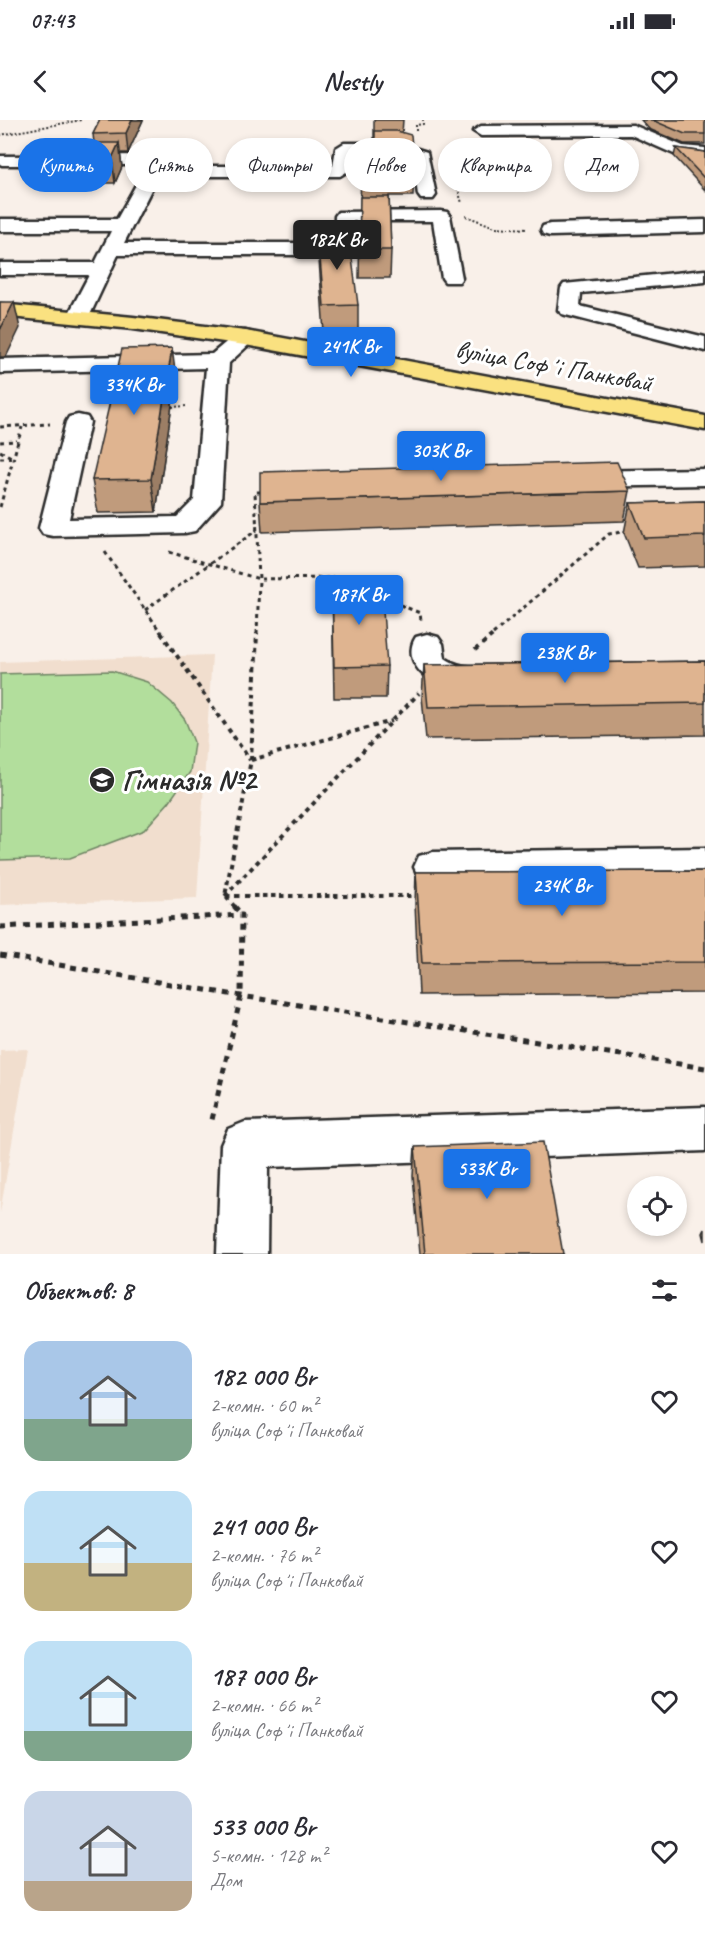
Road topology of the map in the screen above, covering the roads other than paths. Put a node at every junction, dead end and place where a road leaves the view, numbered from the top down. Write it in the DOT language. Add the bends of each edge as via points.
graph roads {
  1 [pos="481,130"];
  2 [pos="705,153"];
  3 [pos="2,160"];
  4 [pos="125,160"];
  5 [pos="213,171"];
  6 [pos="142,192"];
  7 [pos="427,195"];
  8 [pos="0,225"];
  9 [pos="123,225"];
  10 [pos="705,226"];
  11 [pos="550,230"];
  12 [pos="112,249"];
  13 [pos="0,269"];
  14 [pos="102,269"];
  15 [pos="705,276"];
  16 [pos="452,278"];
  17 [pos="0,310"];
  18 [pos="78,317"];
  19 [pos="245,338"];
  20 [pos="705,344"];
  21 [pos="218,361"];
  22 [pos="0,366"];
  23 [pos="78,422"];
  24 [pos="705,423"];
  25 [pos="705,477"];
  26 [pos="550,479"];
  27 [pos="423,629"];
  28 [pos="497,677"];
  29 [pos="705,863"];
  30 [pos="433,867"];
  31 [pos="705,1129"];
  32 [pos="242,1254"];
  1 -- 2 [label="street" via="633,130 680,151"];
  3 -- 4 [label="street"];
  5 -- 7 [label="street" via="340,171 344,148 398,148 421,155"];
  6 -- 9 [label="street"];
  8 -- 9 [label="street"];
  9 -- 12 [label="street"];
  10 -- 11 [label="street"];
  12 -- 14 [label="street"];
  12 -- 16 [label="street" via="344,249 344,216 441,216"];
  13 -- 14 [label="street"];
  14 -- 18 [label="street"];
  15 -- 20 [label="street" via="571,288 568,310"];
  17 -- 18 [label="main road, вуліца Софʼі Панковай"];
  18 -- 19 [label="main road, вуліца Софʼі Панковай"];
  19 -- 21 [label="street"];
  19 -- 24 [label="main road, вуліца Софʼі Панковай"];
  21 -- 22 [label="street"];
  21 -- 23 [label="street" via="207,502 185,525 53,528"];
  25 -- 26 [label="street"];
  27 -- 28 [label="street" via="429,663 453,678"];
  29 -- 30 [label="street"];
  31 -- 32 [label="street" via="245,1145"];
}
